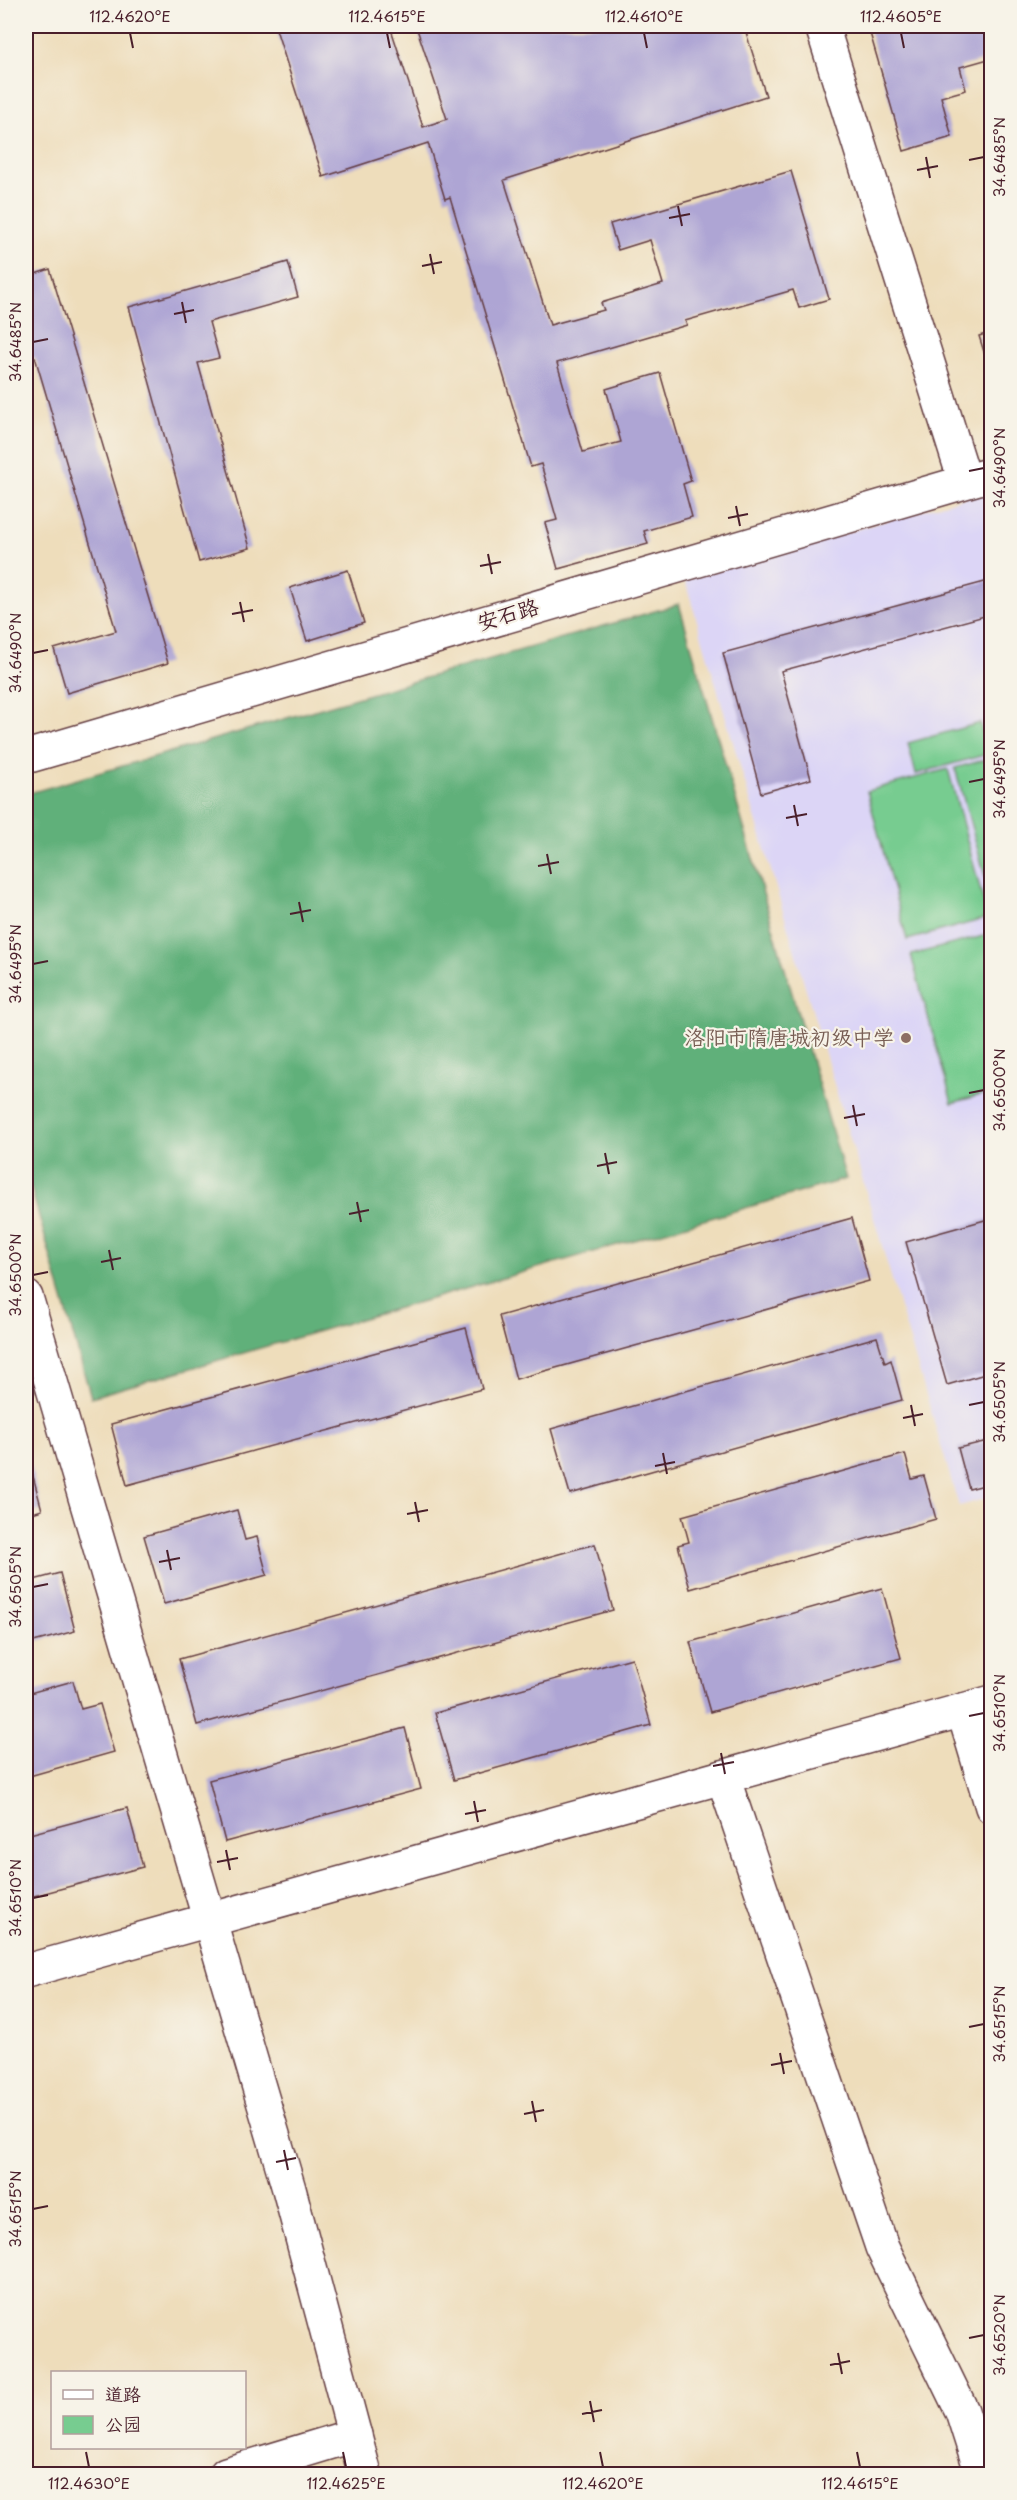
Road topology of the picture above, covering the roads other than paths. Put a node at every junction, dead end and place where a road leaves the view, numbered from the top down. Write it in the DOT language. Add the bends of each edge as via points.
graph roads {
  1 [pos="822,26"];
  2 [pos="978,477"];
  3 [pos="26,757"];
  4 [pos="26,1297"];
  5 [pos="977,1706"];
  6 [pos="723,1777"];
  7 [pos="992,1808"];
  8 [pos="210,1920"];
  9 [pos="26,1971"];
  10 [pos="354,2435"];
  11 [pos="226,2475"];
  12 [pos="365,2475"];
  13 [pos="982,2475"];
  1 -- 2 [label="street"];
  2 -- 3 [label="street, 安石路"];
  4 -- 8 [label="street"];
  5 -- 6 [label="street"];
  5 -- 7 [label="street"];
  6 -- 8 [label="street"];
  6 -- 13 [label="street" via="882,2247 962,2411"];
  8 -- 9 [label="street"];
  8 -- 10 [label="street" via="289,2189"];
  10 -- 11 [label="street"];
  10 -- 12 [label="street"];
}
